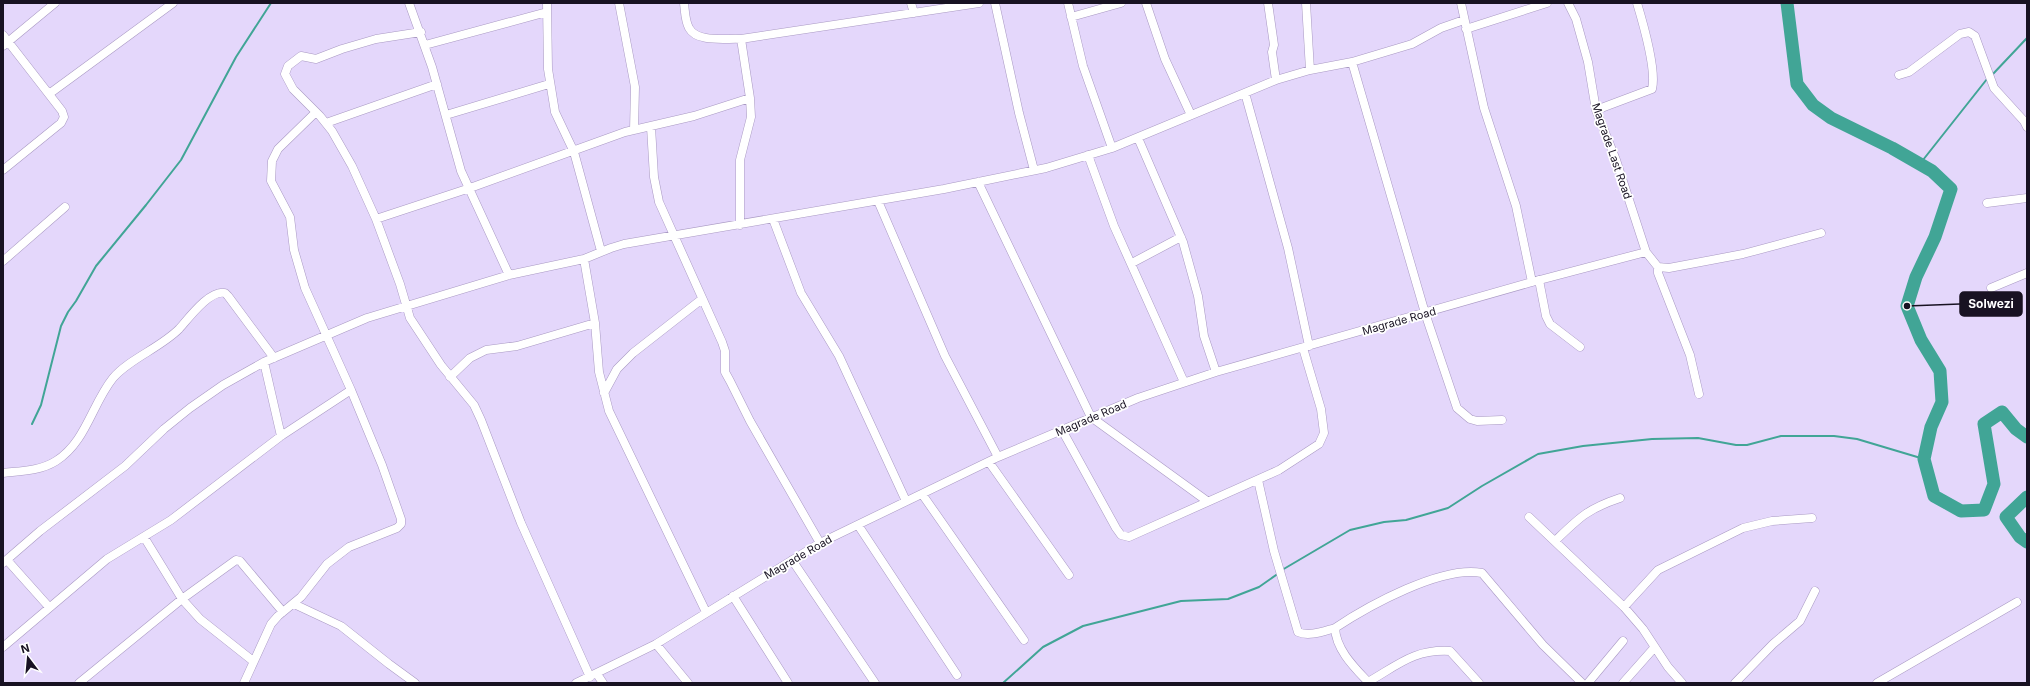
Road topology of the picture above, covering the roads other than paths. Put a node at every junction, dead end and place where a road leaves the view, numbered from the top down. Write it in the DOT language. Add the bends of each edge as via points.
graph roads {
  1 [pos="56,3"];
  2 [pos="173,3"];
  3 [pos="410,3"];
  4 [pos="547,3"];
  5 [pos="619,3"];
  6 [pos="684,3"];
  7 [pos="911,3"];
  8 [pos="979,3"];
  9 [pos="995,3"];
  10 [pos="1068,3"];
  11 [pos="1121,3"];
  12 [pos="1146,3"];
  13 [pos="1268,3"];
  14 [pos="1306,3"];
  15 [pos="1461,3"];
  16 [pos="1547,3"];
  17 [pos="1568,3"];
  18 [pos="1637,3"];
  19 [pos="547,12"];
  20 [pos="914,13"];
  21 [pos="1071,17"];
  22 [pos="1464,20"];
  23 [pos="1466,29"];
  24 [pos="421,32"];
  25 [pos="741,39"];
  26 [pos="5,41"];
  27 [pos="425,45"];
  28 [pos="1352,62"];
  29 [pos="1310,70"];
  30 [pos="1899,75"];
  31 [pos="1276,80"];
  32 [pos="437,84"];
  33 [pos="550,84"];
  34 [pos="1245,93"];
  35 [pos="49,94"];
  36 [pos="750,98"];
  37 [pos="1596,110"];
  38 [pos="316,112"];
  39 [pos="446,115"];
  40 [pos="1191,115"];
  41 [pos="326,123"];
  42 [pos="651,127"];
  43 [pos="2027,127"];
  44 [pos="634,130"];
  45 [pos="1138,138"];
  46 [pos="1112,148"];
  47 [pos="574,152"];
  48 [pos="1088,155"];
  49 [pos="3,170"];
  50 [pos="1034,170"];
  51 [pos="978,182"];
  52 [pos="470,188"];
  53 [pos="2027,198"];
  54 [pos="878,201"];
  55 [pos="1987,203"];
  56 [pos="65,207"];
  57 [pos="376,219"];
  58 [pos="773,219"];
  59 [pos="740,224"];
  60 [pos="1821,233"];
  61 [pos="673,236"];
  62 [pos="1181,237"];
  63 [pos="601,251"];
  64 [pos="1646,252"];
  65 [pos="584,259"];
  66 [pos="3,261"];
  67 [pos="1132,263"];
  68 [pos="1658,267"];
  69 [pos="2027,273"];
  70 [pos="509,275"];
  71 [pos="1536,281"];
  72 [pos="1991,288"];
  73 [pos="702,299"];
  74 [pos="406,306"];
  75 [pos="1425,314"];
  76 [pos="595,323"];
  77 [pos="325,335"];
  78 [pos="1306,347"];
  79 [pos="1580,347"];
  80 [pos="274,358"];
  81 [pos="264,362"];
  82 [pos="1216,372"];
  83 [pos="450,376"];
  84 [pos="1184,382"];
  85 [pos="351,390"];
  86 [pos="604,393"];
  87 [pos="1699,394"];
  88 [pos="1091,417"];
  89 [pos="1502,420"];
  90 [pos="1062,430"];
  91 [pos="280,436"];
  92 [pos="998,457"];
  93 [pos="989,462"];
  94 [pos="3,473"];
  95 [pos="1258,480"];
  96 [pos="922,494"];
  97 [pos="1620,498"];
  98 [pos="1208,501"];
  99 [pos="906,502"];
  100 [pos="1529,517"];
  101 [pos="1812,518"];
  102 [pos="858,525"];
  103 [pos="144,537"];
  104 [pos="1555,541"];
  105 [pos="820,543"];
  106 [pos="792,560"];
  107 [pos="5,561"];
  108 [pos="1070,575"];
  109 [pos="1815,591"];
  110 [pos="733,596"];
  111 [pos="182,599"];
  112 [pos="2017,602"];
  113 [pos="294,604"];
  114 [pos="49,607"];
  115 [pos="1624,607"];
  116 [pos="284,612"];
  117 [pos="706,612"];
  118 [pos="1335,628"];
  119 [pos="1024,640"];
  120 [pos="1623,641"];
  121 [pos="656,644"];
  122 [pos="3,647"];
  123 [pos="1654,648"];
  124 [pos="252,661"];
  125 [pos="594,675"];
  126 [pos="957,675"];
  127 [pos="79,683"];
  128 [pos="244,683"];
  129 [pos="415,683"];
  130 [pos="576,683"];
  131 [pos="603,683"];
  132 [pos="688,683"];
  133 [pos="788,683"];
  134 [pos="875,683"];
  135 [pos="1369,683"];
  136 [pos="1479,683"];
  137 [pos="1582,683"];
  138 [pos="1588,683"];
  139 [pos="1623,683"];
  140 [pos="1682,683"];
  141 [pos="1735,683"];
  142 [pos="1877,683"];
  1 -- 26 [label="street"];
  2 -- 35 [label="street"];
  3 -- 24 [label="street"];
  4 -- 19 [label="street"];
  5 -- 44 [label="street" via="635,87"];
  6 -- 25 [label="street" via="690,29 695,35 705,38"];
  7 -- 20 [label="street"];
  8 -- 20 [label="street"];
  9 -- 50 [label="street"];
  10 -- 21 [label="street"];
  11 -- 21 [label="street"];
  12 -- 40 [label="street" via="1165,59"];
  13 -- 31 [label="street"];
  14 -- 29 [label="street"];
  15 -- 22 [label="street"];
  16 -- 23 [label="street"];
  17 -- 37 [label="street, Magrade Last Road" via="1576,19 1588,62"];
  18 -- 37 [label="street" via="1654,82 1652,89"];
  19 -- 27 [label="street"];
  19 -- 33 [label="street"];
  20 -- 25 [label="street"];
  21 -- 46 [label="street" via="1083,66"];
  22 -- 23 [label="street"];
  22 -- 28 [label="street" via="1441,28 1412,44"];
  23 -- 71 [label="street" via="1484,108 1516,206"];
  24 -- 27 [label="street"];
  24 -- 38 [label="street" via="376,39 316,59 301,56 293,60 286,70 286,78"];
  25 -- 36 [label="street"];
  26 -- 35 [label="street"];
  27 -- 32 [label="street"];
  28 -- 29 [label="street"];
  28 -- 75 [label="street"];
  29 -- 31 [label="street"];
  30 -- 43 [label="street" via="1909,72 1960,34 1969,32 1975,36 1994,88"];
  31 -- 34 [label="street"];
  32 -- 39 [label="street"];
  32 -- 41 [label="street"];
  33 -- 39 [label="street"];
  33 -- 47 [label="street" via="557,118"];
  34 -- 40 [label="street"];
  34 -- 78 [label="street" via="1288,248"];
  35 -- 49 [label="street" via="62,111 63,120"];
  36 -- 42 [label="street"];
  36 -- 59 [label="street" via="751,117 740,160"];
  37 -- 64 [label="street, Magrade Last Road" via="1616,160"];
  38 -- 41 [label="street"];
  38 -- 77 [label="street" via="278,149 272,161 271,181 290,217 299,271"];
  39 -- 52 [label="street" via="459,164"];
  40 -- 45 [label="street"];
  41 -- 57 [label="street" via="352,166"];
  42 -- 44 [label="street"];
  42 -- 61 [label="street" via="656,191"];
  44 -- 47 [label="street"];
  45 -- 46 [label="street"];
  45 -- 62 [label="street"];
  46 -- 48 [label="street"];
  47 -- 52 [label="street"];
  47 -- 63 [label="street"];
  48 -- 50 [label="street"];
  48 -- 67 [label="street" via="1114,226"];
  50 -- 51 [label="street"];
  51 -- 54 [label="street"];
  51 -- 88 [label="street"];
  52 -- 57 [label="street"];
  52 -- 70 [label="street"];
  53 -- 55 [label="street"];
  54 -- 58 [label="street"];
  54 -- 92 [label="street" via="945,356"];
  56 -- 66 [label="street"];
  57 -- 74 [label="street"];
  58 -- 59 [label="street"];
  58 -- 99 [label="street" via="802,293 839,356"];
  59 -- 61 [label="street"];
  60 -- 68 [label="street" via="1743,254 1669,268"];
  61 -- 63 [label="street" via="624,244"];
  61 -- 73 [label="street"];
  62 -- 67 [label="street"];
  62 -- 82 [label="street" via="1193,275 1204,336"];
  63 -- 65 [label="street"];
  64 -- 68 [label="street"];
  64 -- 71 [label="street, Magrade Road"];
  65 -- 70 [label="street"];
  65 -- 76 [label="street"];
  67 -- 84 [label="street"];
  68 -- 87 [label="street" via="1658,274 1690,355"];
  69 -- 72 [label="street"];
  70 -- 74 [label="street"];
  71 -- 75 [label="street, Magrade Road"];
  71 -- 79 [label="street" via="1550,324"];
  73 -- 86 [label="street" via="616,369"];
  73 -- 105 [label="street" via="725,351 725,372"];
  74 -- 77 [label="street"];
  74 -- 83 [label="street" via="410,318"];
  75 -- 78 [label="street, Magrade Road"];
  75 -- 89 [label="street" via="1457,408 1470,419"];
  76 -- 83 [label="street" via="517,346 486,350 470,358"];
  76 -- 86 [label="street" via="599,372"];
  77 -- 80 [label="street"];
  77 -- 85 [label="street"];
  78 -- 82 [label="street, Magrade Road"];
  78 -- 95 [label="street" via="1321,409 1323,439 1315,448"];
  80 -- 81 [label="street"];
  80 -- 94 [label="street" via="228,296 219,292 203,303 168,339 114,377 83,432 65,454 56,461 38,468"];
  81 -- 91 [label="street"];
  81 -- 107 [label="street" via="222,385 190,408 125,466 40,530"];
  82 -- 84 [label="street, Magrade Road"];
  83 -- 125 [label="street" via="470,400 481,420 521,523"];
  84 -- 88 [label="street, Magrade Road"];
  85 -- 91 [label="street"];
  85 -- 113 [label="street" via="382,465 401,524 337,555"];
  86 -- 117 [label="street" via="619,435"];
  88 -- 90 [label="street, Magrade Road"];
  88 -- 98 [label="street"];
  90 -- 92 [label="street, Magrade Road"];
  90 -- 98 [label="street" via="1116,528 1124,537"];
  91 -- 103 [label="street" via="193,504"];
  92 -- 93 [label="street, Magrade Road"];
  93 -- 96 [label="street, Magrade Road"];
  93 -- 108 [label="street"];
  95 -- 98 [label="street"];
  95 -- 118 [label="street" via="1274,551 1298,632 1304,635"];
  96 -- 99 [label="street, Magrade Road"];
  96 -- 119 [label="street"];
  97 -- 104 [label="street" via="1585,513"];
  99 -- 102 [label="street, Magrade Road"];
  100 -- 104 [label="street"];
  101 -- 115 [label="street" via="1772,521 1743,528 1658,570"];
  102 -- 105 [label="street, Magrade Road"];
  102 -- 126 [label="street"];
  103 -- 111 [label="street"];
  103 -- 114 [label="street" via="107,559"];
  104 -- 115 [label="street"];
  105 -- 106 [label="street, Magrade Road"];
  106 -- 110 [label="street, Magrade Road"];
  106 -- 134 [label="street"];
  107 -- 114 [label="street"];
  109 -- 141 [label="street" via="1800,621"];
  110 -- 117 [label="street, Magrade Road"];
  110 -- 133 [label="street"];
  111 -- 116 [label="street" via="233,561 238,560"];
  111 -- 124 [label="street" via="209,628"];
  111 -- 127 [label="street"];
  112 -- 142 [label="street"];
  113 -- 116 [label="street"];
  113 -- 129 [label="street" via="341,626"];
  114 -- 122 [label="street"];
  115 -- 123 [label="street" via="1643,629"];
  116 -- 124 [label="street" via="271,624"];
  117 -- 121 [label="street, Magrade Road"];
  118 -- 135 [label="street" via="1340,646 1353,666"];
  118 -- 137 [label="street" via="1374,604 1420,584 1443,576 1482,572 1543,645"];
  120 -- 138 [label="street"];
  121 -- 125 [label="street, Magrade Road"];
  121 -- 132 [label="street"];
  123 -- 139 [label="street"];
  123 -- 140 [label="street"];
  124 -- 128 [label="street"];
  125 -- 130 [label="street, Magrade Road"];
  125 -- 131 [label="street"];
  135 -- 136 [label="street" via="1417,654 1433,650 1450,651"];
}
